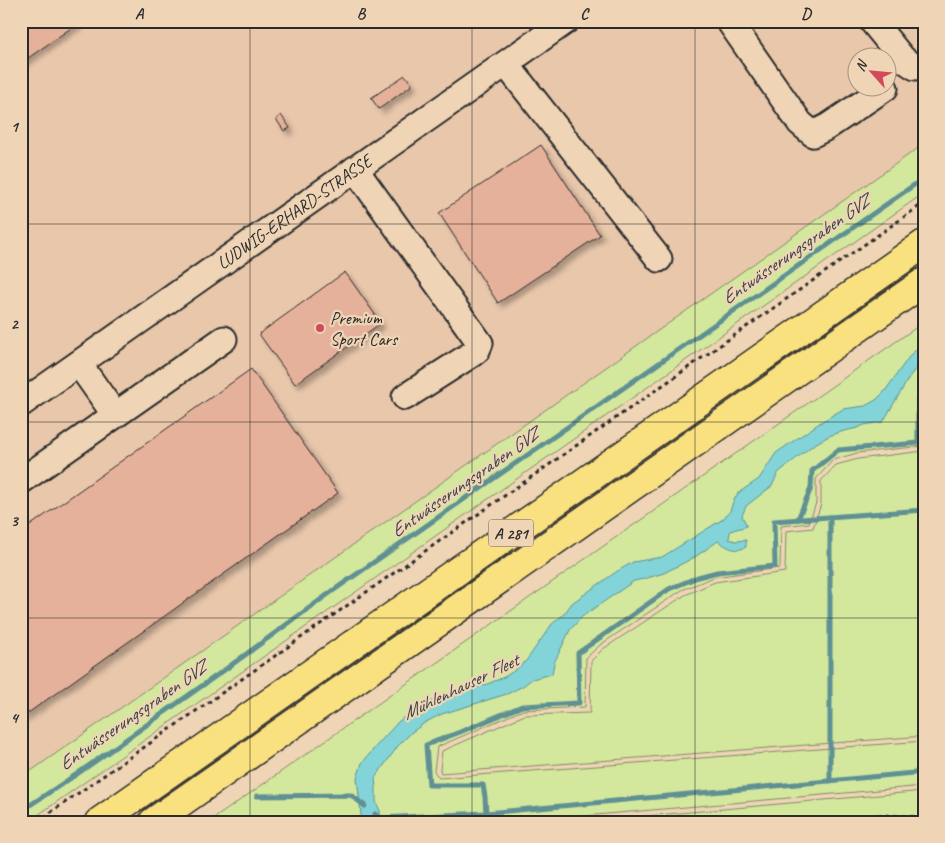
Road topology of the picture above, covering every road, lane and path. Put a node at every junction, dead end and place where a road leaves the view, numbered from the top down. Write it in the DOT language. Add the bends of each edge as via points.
graph roads {
  1 [pos="566,21"];
  2 [pos="729,21"];
  3 [pos="872,21"];
  4 [pos="506,64"];
  5 [pos="919,64"];
  6 [pos="898,79"];
  7 [pos="870,98"];
  8 [pos="355,169"];
  9 [pos="924,202"];
  10 [pos="924,244"];
  11 [pos="660,259"];
  12 [pos="924,282"];
  13 [pos="224,339"];
  14 [pos="79,364"];
  15 [pos="406,397"];
  16 [pos="21,404"];
  17 [pos="115,416"];
  18 [pos="21,481"];
  19 [pos="878,815"];
  20 [pos="924,817"];
  21 [pos="37,822"];
  22 [pos="99,822"];
  23 [pos="153,822"];
  1 -- 4 [label="street, LUDWIG-ERHARD-STRASSE"];
  2 -- 7 [label="street" via="800,123 813,134"];
  3 -- 5 [label="street" via="903,60"];
  4 -- 8 [label="street, LUDWIG-ERHARD-STRASSE"];
  4 -- 11 [label="street"];
  5 -- 6 [label="street"];
  8 -- 14 [label="street, LUDWIG-ERHARD-STRASSE"];
  8 -- 15 [label="street" via="480,343 472,354"];
  9 -- 21 [label="path"];
  10 -- 22 [label="highway, A 281"];
  12 -- 23 [label="highway, A 281"];
  13 -- 17 [label="street"];
  14 -- 16 [label="street, LUDWIG-ERHARD-STRASSE"];
  14 -- 17 [label="street"];
  17 -- 18 [label="street"];
  19 -- 20 [label="path"];
}
